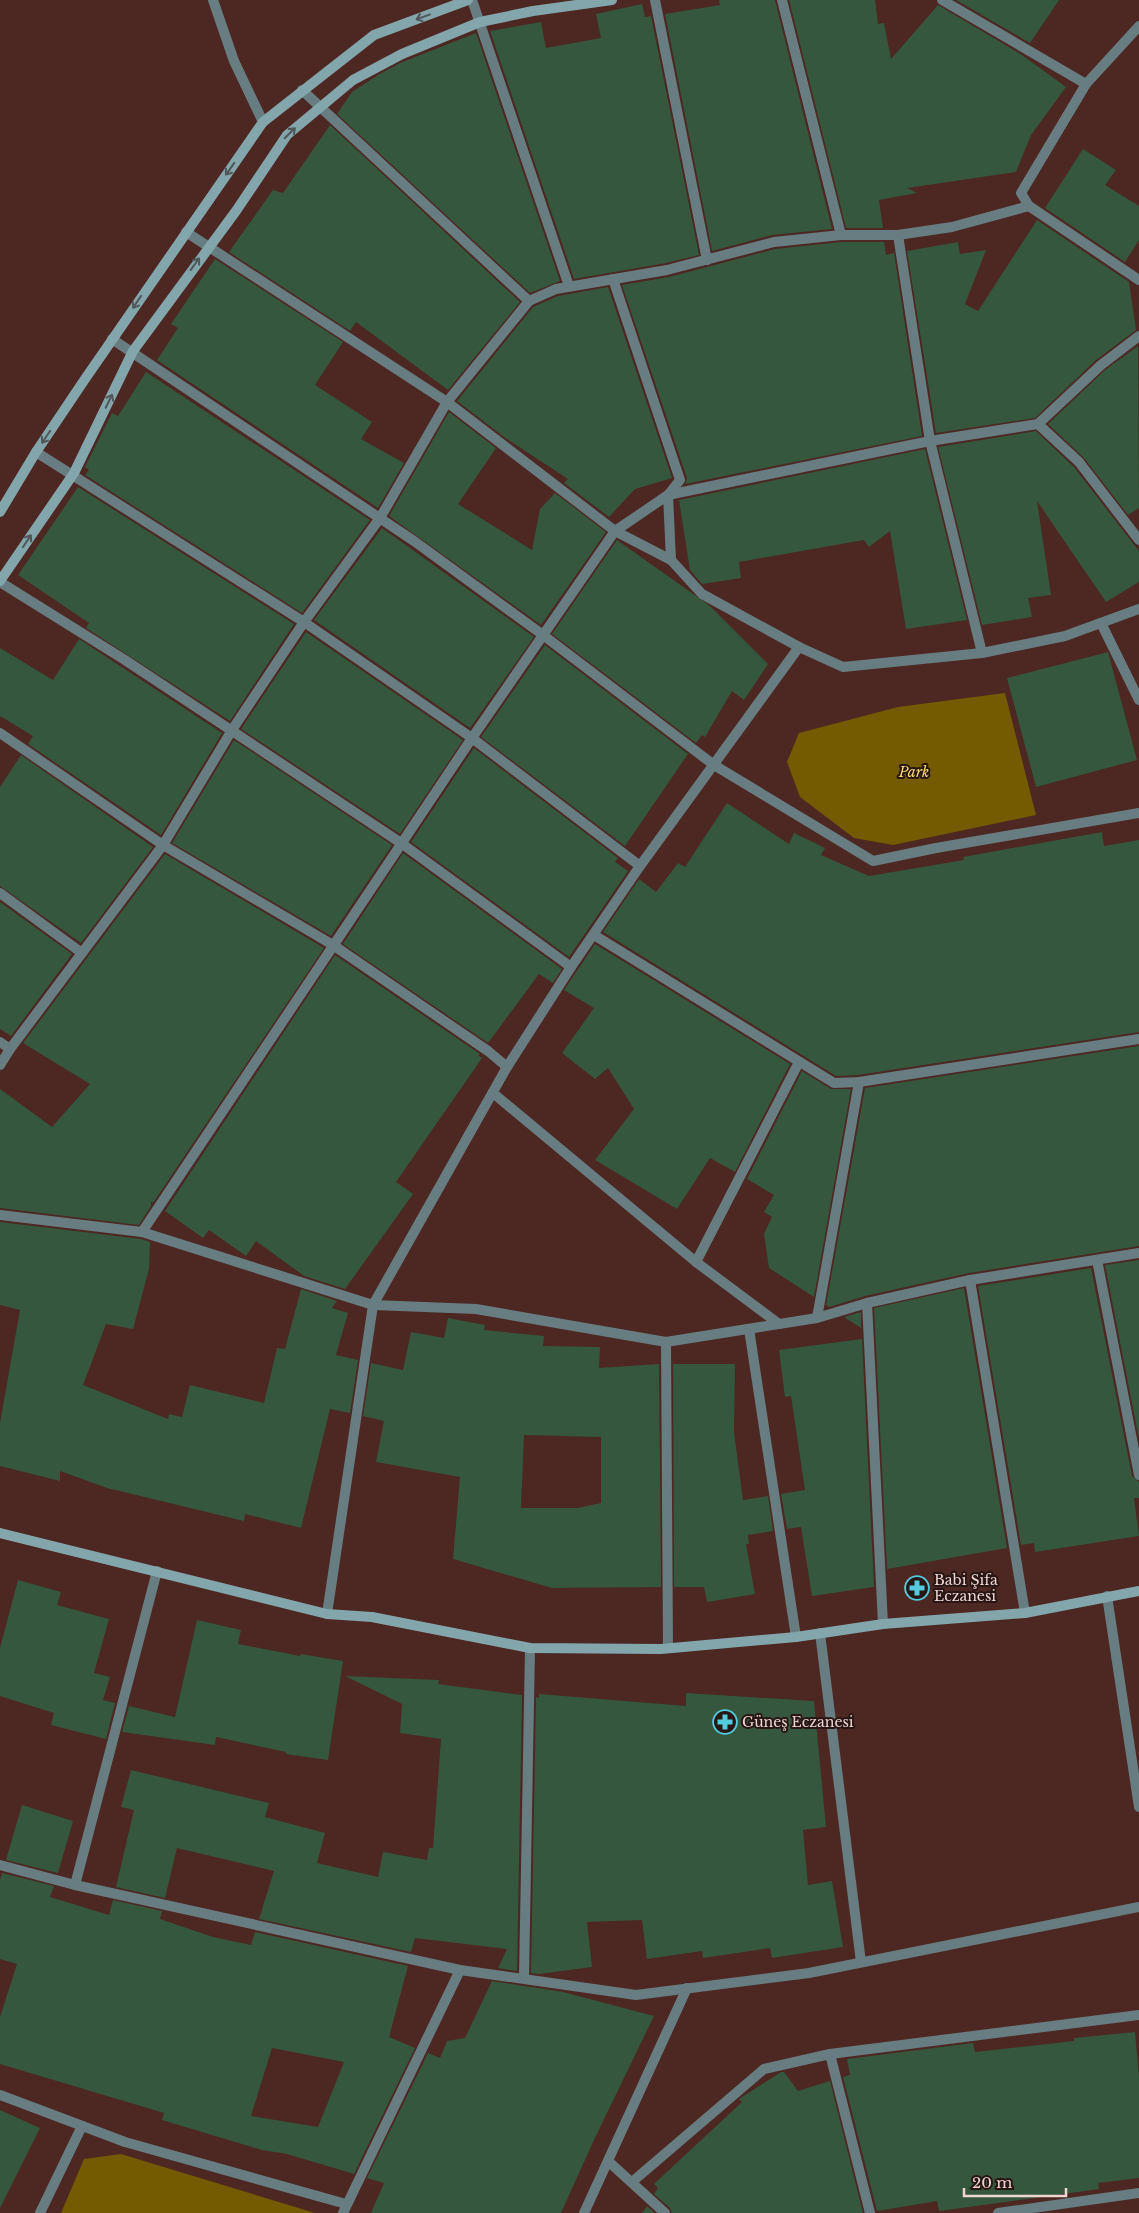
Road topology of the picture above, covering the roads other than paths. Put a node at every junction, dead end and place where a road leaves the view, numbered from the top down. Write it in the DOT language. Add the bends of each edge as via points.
graph roads {
  1 [pos="213,0"];
  2 [pos="470,0"];
  3 [pos="612,0"];
  4 [pos="655,0"];
  5 [pos="782,0"];
  6 [pos="942,0"];
  7 [pos="480,22"];
  8 [pos="1139,26"];
  9 [pos="1086,84"];
  10 [pos="302,90"];
  11 [pos="320,106"];
  12 [pos="263,122"];
  13 [pos="1029,206"];
  14 [pos="186,232"];
  15 [pos="841,235"];
  16 [pos="898,235"];
  17 [pos="209,246"];
  18 [pos="707,260"];
  19 [pos="612,279"];
  20 [pos="1139,280"];
  21 [pos="569,286"];
  22 [pos="529,301"];
  23 [pos="1139,336"];
  24 [pos="112,339"];
  25 [pos="133,351"];
  26 [pos="447,402"];
  27 [pos="1038,424"];
  28 [pos="930,441"];
  29 [pos="36,452"];
  30 [pos="74,473"];
  31 [pos="668,495"];
  32 [pos="0,512"];
  33 [pos="380,518"];
  34 [pos="616,531"];
  35 [pos="1139,540"];
  36 [pos="671,560"];
  37 [pos="0,582"];
  38 [pos="1139,609"];
  39 [pos="304,622"];
  40 [pos="1101,623"];
  41 [pos="543,635"];
  42 [pos="799,647"];
  43 [pos="982,653"];
  44 [pos="1139,700"];
  45 [pos="232,730"];
  46 [pos="0,733"];
  47 [pos="472,738"];
  48 [pos="714,765"];
  49 [pos="1139,813"];
  50 [pos="401,843"];
  51 [pos="163,845"];
  52 [pos="640,866"];
  53 [pos="0,893"];
  54 [pos="594,935"];
  55 [pos="333,945"];
  56 [pos="82,953"];
  57 [pos="571,967"];
  58 [pos="1139,1039"];
  59 [pos="0,1042"];
  60 [pos="10,1049"];
  61 [pos="799,1062"];
  62 [pos="0,1065"];
  63 [pos="507,1067"];
  64 [pos="859,1082"];
  65 [pos="493,1093"];
  66 [pos="0,1215"];
  67 [pos="142,1232"];
  68 [pos="1139,1253"];
  69 [pos="1097,1260"];
  70 [pos="696,1262"];
  71 [pos="970,1280"];
  72 [pos="867,1303"];
  73 [pos="373,1305"];
  74 [pos="817,1318"];
  75 [pos="779,1324"];
  76 [pos="749,1329"];
  77 [pos="666,1342"];
  78 [pos="1139,1475"];
  79 [pos="0,1533"];
  80 [pos="157,1572"];
  81 [pos="1139,1592"];
  82 [pos="1107,1596"];
  83 [pos="1025,1613"];
  84 [pos="327,1614"];
  85 [pos="883,1624"];
  86 [pos="820,1633"];
  87 [pos="796,1637"];
  88 [pos="530,1648"];
  89 [pos="668,1648"];
  90 [pos="1139,1807"];
  91 [pos="0,1865"];
  92 [pos="75,1886"];
  93 [pos="1139,1907"];
  94 [pos="861,1962"];
  95 [pos="460,1970"];
  96 [pos="524,1978"];
  97 [pos="687,1988"];
  98 [pos="1139,2015"];
  99 [pos="830,2054"];
  100 [pos="0,2095"];
  101 [pos="82,2126"];
  102 [pos="608,2161"];
  103 [pos="632,2182"];
  104 [pos="1139,2193"];
  105 [pos="344,2209"];
  106 [pos="40,2213"];
  107 [pos="584,2213"];
  108 [pos="665,2213"];
  109 [pos="870,2213"];
  110 [pos="998,2213"];
  1 -- 12 [label="street" via="234,61"];
  2 -- 7 [label="street"];
  2 -- 10 [label="main road, one-way" via="374,35"];
  3 -- 7 [label="main road"];
  4 -- 18 [label="street"];
  5 -- 15 [label="street"];
  6 -- 9 [label="street"];
  7 -- 11 [label="main road" via="402,54 353,80"];
  7 -- 21 [label="street"];
  8 -- 9 [label="street"];
  9 -- 13 [label="street" via="1020,193"];
  10 -- 11 [label="street"];
  10 -- 12 [label="main road"];
  17 -- 11 [label="main road, one-way" via="287,135"];
  11 -- 22 [label="street"];
  12 -- 14 [label="main road, one-way"];
  13 -- 16 [label="street" via="952,227"];
  13 -- 20 [label="street"];
  14 -- 17 [label="street"];
  14 -- 24 [label="main road, one-way"];
  15 -- 16 [label="street"];
  15 -- 18 [label="street" via="774,242"];
  16 -- 28 [label="street"];
  25 -- 17 [label="main road, one-way"];
  17 -- 26 [label="street"];
  18 -- 19 [label="street"];
  19 -- 21 [label="street"];
  19 -- 31 [label="street" via="680,480"];
  21 -- 22 [label="street"];
  22 -- 26 [label="street"];
  23 -- 27 [label="street" via="1101,365"];
  24 -- 25 [label="street"];
  24 -- 29 [label="main road, one-way"];
  30 -- 25 [label="main road, one-way"];
  25 -- 33 [label="street"];
  26 -- 33 [label="street"];
  26 -- 34 [label="street"];
  27 -- 28 [label="street"];
  27 -- 35 [label="street" via="1079,462"];
  28 -- 31 [label="street"];
  28 -- 43 [label="street"];
  29 -- 30 [label="street"];
  29 -- 32 [label="main road"];
  37 -- 30 [label="main road, one-way"];
  30 -- 39 [label="street"];
  31 -- 34 [label="street"];
  31 -- 36 [label="street"];
  33 -- 39 [label="street"];
  33 -- 41 [label="street"];
  34 -- 36 [label="street"];
  34 -- 41 [label="street"];
  36 -- 42 [label="street" via="702,594"];
  37 -- 45 [label="street"];
  38 -- 40 [label="street"];
  39 -- 45 [label="street"];
  39 -- 47 [label="street"];
  40 -- 43 [label="street" via="1065,636"];
  40 -- 44 [label="street"];
  41 -- 47 [label="street"];
  41 -- 48 [label="street"];
  42 -- 43 [label="street" via="843,667"];
  42 -- 48 [label="street"];
  45 -- 50 [label="street"];
  45 -- 51 [label="street"];
  46 -- 51 [label="street"];
  47 -- 50 [label="street"];
  47 -- 52 [label="street"];
  48 -- 49 [label="street" via="873,861"];
  48 -- 52 [label="street"];
  50 -- 55 [label="street"];
  50 -- 57 [label="street"];
  51 -- 55 [label="street"];
  51 -- 56 [label="street"];
  52 -- 54 [label="street"];
  53 -- 56 [label="street"];
  54 -- 57 [label="street"];
  54 -- 61 [label="street"];
  55 -- 63 [label="street" via="488,1050"];
  55 -- 67 [label="street"];
  56 -- 60 [label="street"];
  57 -- 63 [label="street"];
  58 -- 64 [label="street"];
  59 -- 60 [label="street"];
  60 -- 62 [label="street"];
  61 -- 64 [label="street" via="834,1083"];
  61 -- 70 [label="street"];
  63 -- 65 [label="street"];
  64 -- 74 [label="street"];
  65 -- 70 [label="street"];
  65 -- 73 [label="street"];
  66 -- 67 [label="street"];
  67 -- 73 [label="street"];
  68 -- 69 [label="street"];
  69 -- 71 [label="street"];
  69 -- 78 [label="street"];
  70 -- 75 [label="street"];
  71 -- 72 [label="street"];
  71 -- 83 [label="street"];
  72 -- 74 [label="street"];
  72 -- 85 [label="street"];
  73 -- 77 [label="street" via="476,1309"];
  73 -- 84 [label="street"];
  74 -- 75 [label="street"];
  75 -- 76 [label="street"];
  76 -- 77 [label="street"];
  76 -- 87 [label="street"];
  77 -- 89 [label="street"];
  79 -- 80 [label="main road"];
  80 -- 84 [label="main road"];
  80 -- 92 [label="street"];
  81 -- 82 [label="main road"];
  82 -- 83 [label="main road"];
  82 -- 90 [label="street"];
  83 -- 85 [label="main road"];
  84 -- 88 [label="main road" via="372,1617"];
  85 -- 86 [label="main road"];
  86 -- 87 [label="main road"];
  86 -- 94 [label="street"];
  87 -- 89 [label="main road"];
  88 -- 89 [label="main road"];
  88 -- 96 [label="street"];
  91 -- 92 [label="street"];
  92 -- 95 [label="street"];
  93 -- 94 [label="street"];
  94 -- 97 [label="street" via="809,1973"];
  95 -- 96 [label="street"];
  95 -- 105 [label="street"];
  96 -- 97 [label="street" via="636,1995"];
  97 -- 102 [label="street"];
  98 -- 99 [label="street"];
  99 -- 103 [label="street" via="764,2069"];
  99 -- 109 [label="street"];
  100 -- 101 [label="street"];
  101 -- 105 [label="street"];
  101 -- 106 [label="street"];
  102 -- 103 [label="street"];
  102 -- 107 [label="street"];
  103 -- 108 [label="street"];
  104 -- 110 [label="street"];
}
